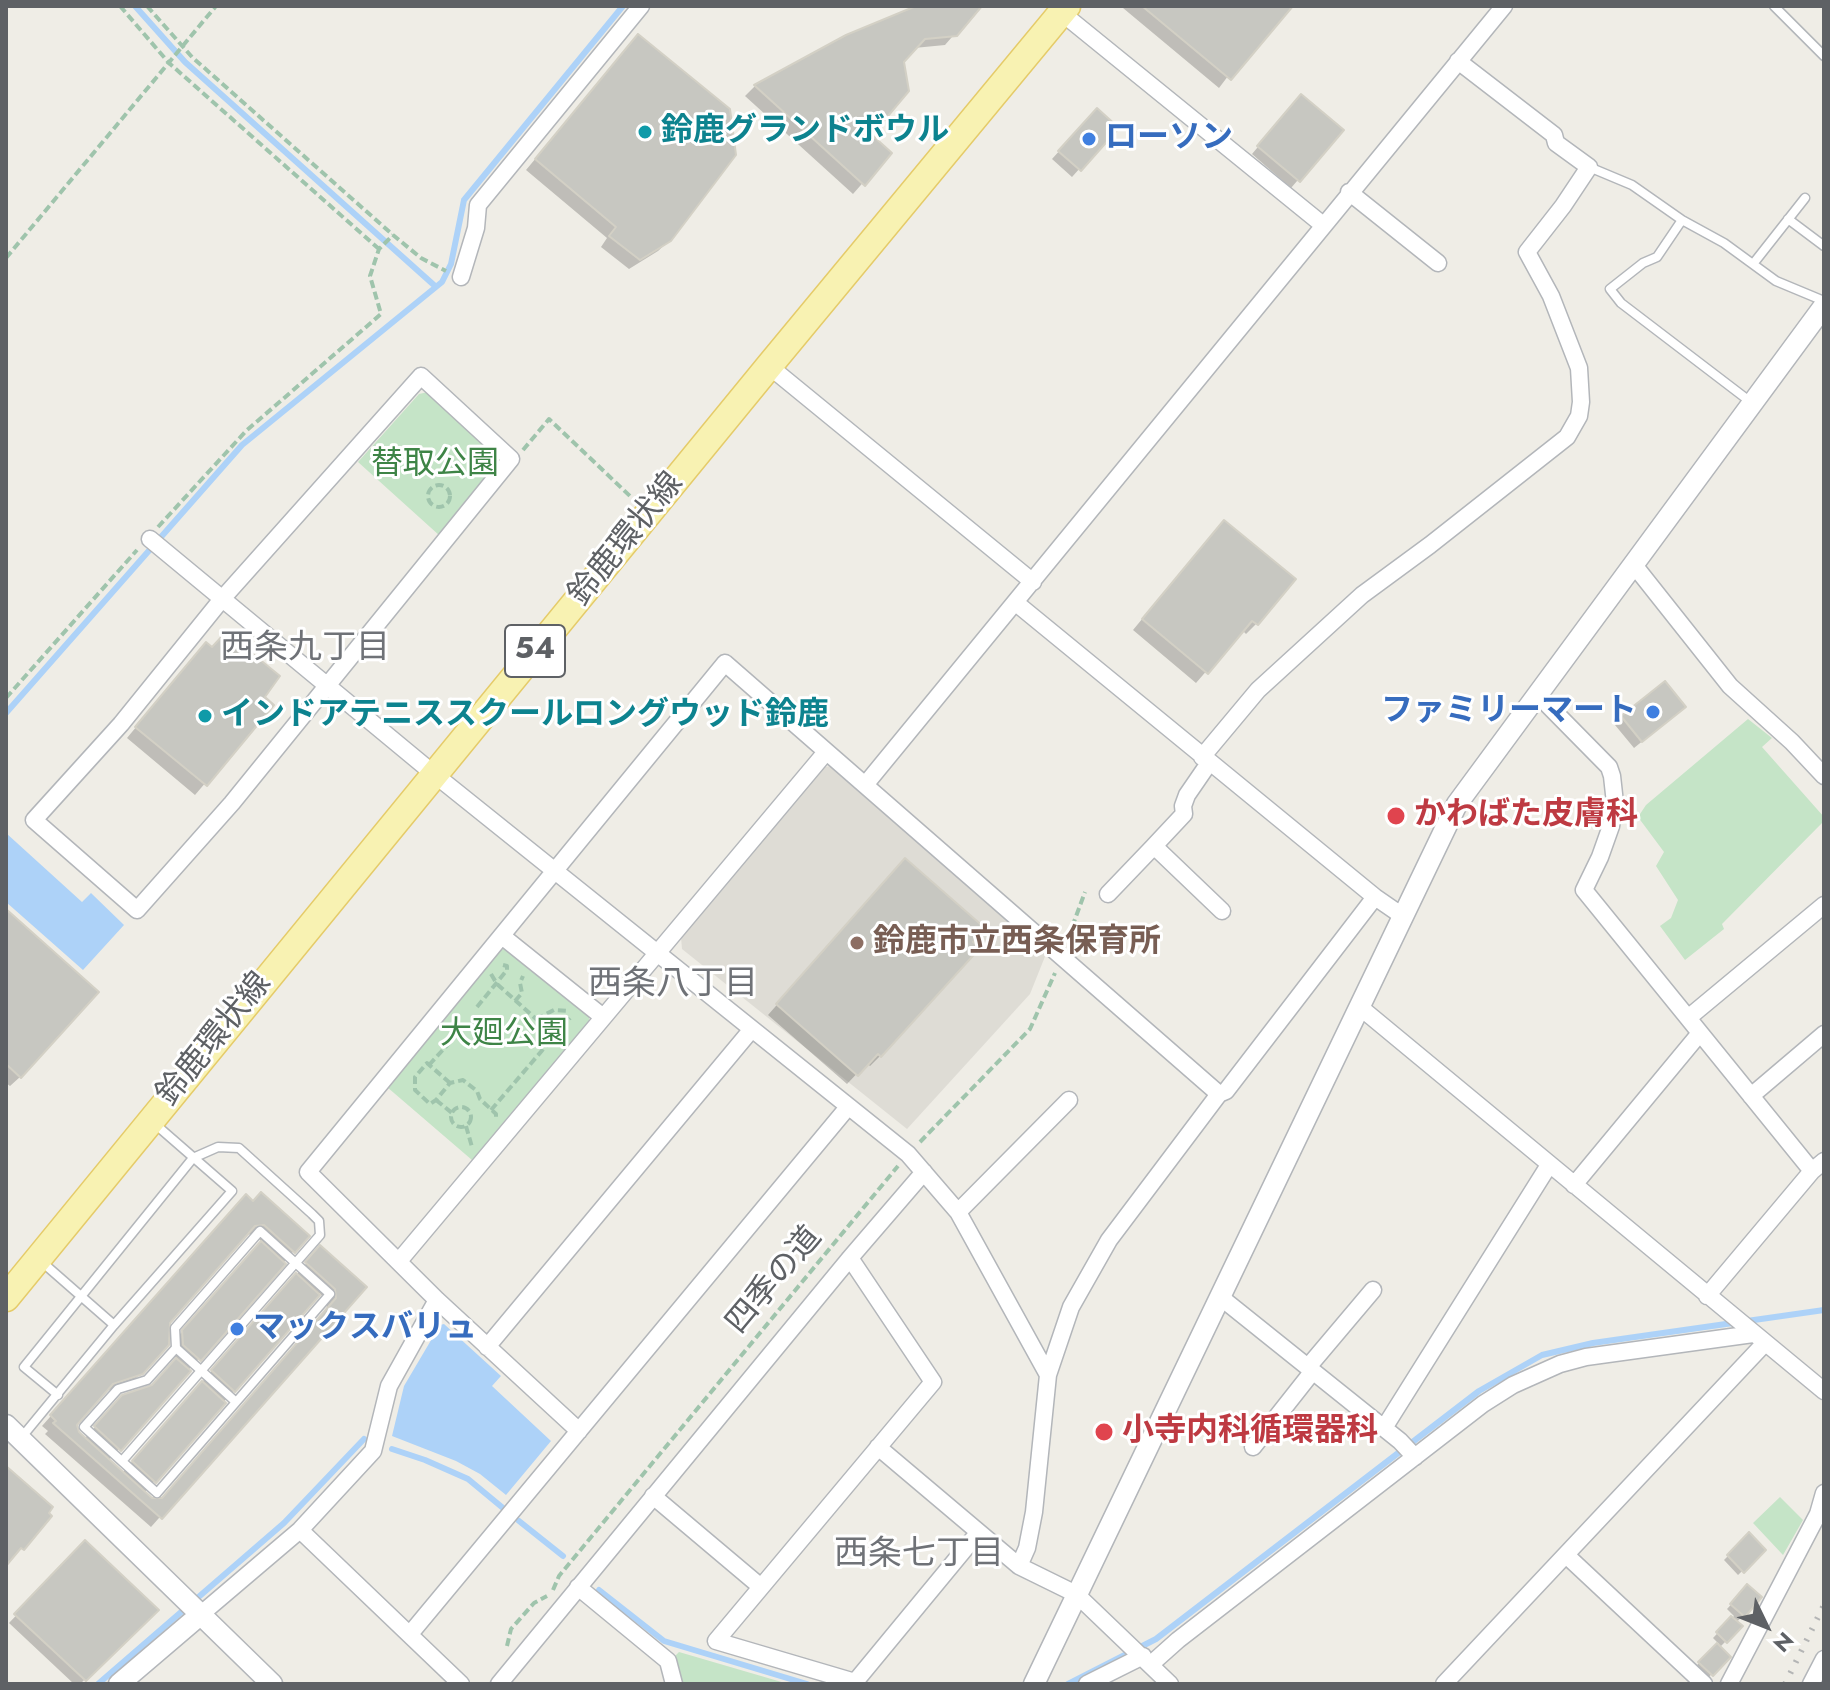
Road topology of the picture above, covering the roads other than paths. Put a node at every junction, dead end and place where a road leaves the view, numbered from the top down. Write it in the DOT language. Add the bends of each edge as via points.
graph roads {
  1 [pos="641,6"];
  2 [pos="1504,6"];
  3 [pos="1774,6"];
  4 [pos="1061,8"];
  5 [pos="1824,56"];
  6 [pos="1458,61"];
  7 [pos="1589,167"];
  8 [pos="1349,192"];
  9 [pos="1805,198"];
  10 [pos="1788,219"];
  11 [pos="1682,220"];
  12 [pos="1323,225"];
  13 [pos="1824,246"];
  14 [pos="1438,263"];
  15 [pos="1753,264"];
  16 [pos="461,277"];
  17 [pos="1824,303"];
  18 [pos="769,366"];
  19 [pos="1753,403"];
  20 [pos="149,538"];
  21 [pos="1634,565"];
  22 [pos="1033,582"];
  23 [pos="222,599"];
  24 [pos="1016,603"];
  25 [pos="327,685"];
  26 [pos="1537,694"];
  27 [pos="826,752"];
  28 [pos="1206,760"];
  29 [pos="434,774"];
  30 [pos="1824,776"];
  31 [pos="865,785"];
  32 [pos="1154,846"];
  33 [pos="556,872"];
  34 [pos="1108,894"];
  35 [pos="1375,897"];
  36 [pos="1824,905"];
  37 [pos="1222,911"];
  38 [pos="1404,917"];
  39 [pos="502,936"];
  40 [pos="657,952"];
  41 [pos="1361,1008"];
  42 [pos="603,1017"];
  43 [pos="1688,1018"];
  44 [pos="752,1029"];
  45 [pos="1700,1033"];
  46 [pos="1824,1034"];
  47 [pos="1219,1094"];
  48 [pos="1751,1096"];
  49 [pos="1069,1100"];
  50 [pos="848,1107"];
  51 [pos="150,1119"];
  52 [pos="193,1158"];
  53 [pos="1549,1165"];
  54 [pos="1818,1166"];
  55 [pos="924,1172"];
  56 [pos="1574,1185"];
  57 [pos="958,1212"];
  58 [pos="850,1258"];
  59 [pos="38,1259"];
  60 [pos="399,1261"];
  61 [pos="295,1263"];
  62 [pos="1373,1290"];
  63 [pos="81,1296"];
  64 [pos="1219,1296"];
  65 [pos="1707,1296"];
  66 [pos="6,1298"];
  67 [pos="437,1300"];
  68 [pos="114,1325"];
  69 [pos="1754,1336"];
  70 [pos="487,1347"];
  71 [pos="176,1348"];
  72 [pos="1310,1369"];
  73 [pos="201,1370"];
  74 [pos="1048,1375"];
  75 [pos="1824,1391"];
  76 [pos="58,1395"];
  77 [pos="236,1402"];
  78 [pos="1384,1428"];
  79 [pos="579,1431"];
  80 [pos="13,1432"];
  81 [pos="878,1447"];
  82 [pos="1253,1447"];
  83 [pos="1415,1457"];
  84 [pos="122,1461"];
  85 [pos="1824,1493"];
  86 [pos="653,1496"];
  87 [pos="300,1530"];
  88 [pos="978,1533"];
  89 [pos="1566,1555"];
  90 [pos="1019,1566"];
  91 [pos="578,1587"];
  92 [pos="761,1587"];
  93 [pos="1076,1594"];
  94 [pos="200,1615"];
  95 [pos="410,1634"];
  96 [pos="1141,1655"];
  97 [pos="1824,1659"];
  98 [pos="119,1684"];
  99 [pos="272,1684"];
  100 [pos="461,1684"];
  101 [pos="499,1684"];
  102 [pos="674,1684"];
  103 [pos="1034,1684"];
  104 [pos="1087,1684"];
  105 [pos="1170,1684"];
  106 [pos="1445,1684"];
  107 [pos="1704,1684"];
  108 [pos="1729,1684"];
  109 [pos="1811,1684"];
  1 -- 16 [label="street" via="478,205"];
  2 -- 6 [label="street"];
  3 -- 5 [label="lane"];
  4 -- 12 [label="street"];
  4 -- 18 [label="main road, 鈴鹿環状線 / 54"];
  6 -- 7 [label="street"];
  6 -- 8 [label="street"];
  7 -- 11 [label="lane" via="1632,185"];
  7 -- 28 [label="street" via="1527,252 1579,368 1579,416 1567,437 1362,595 1258,690"];
  8 -- 12 [label="street"];
  8 -- 14 [label="street"];
  9 -- 10 [label="lane"];
  10 -- 13 [label="lane"];
  10 -- 15 [label="lane"];
  11 -- 15 [label="lane"];
  11 -- 19 [label="lane" via="1657,257 1610,289 1621,303"];
  12 -- 22 [label="street"];
  15 -- 17 [label="lane"];
  17 -- 19 [label="street"];
  18 -- 22 [label="street"];
  18 -- 29 [label="main road, 鈴鹿環状線 / 54"];
  19 -- 21 [label="street"];
  20 -- 23 [label="street"];
  21 -- 26 [label="street"];
  21 -- 30 [label="street" via="1730,686"];
  22 -- 24 [label="street"];
  23 -- 25 [label="street"];
  23 -- 25 [label="street" via="421,376 511,459"];
  23 -- 25 [label="street" via="121,724 34,820 137,910"];
  24 -- 28 [label="street"];
  24 -- 31 [label="street"];
  25 -- 29 [label="street"];
  26 -- 38 [label="street" via="1457,804"];
  26 -- 43 [label="street" via="1612,776 1611,826 1584,890"];
  27 -- 31 [label="street"];
  27 -- 33 [label="street" via="725,663"];
  27 -- 40 [label="street"];
  28 -- 32 [label="street" via="1187,795 1184,814"];
  28 -- 35 [label="street"];
  29 -- 33 [label="street"];
  29 -- 51 [label="main road, 鈴鹿環状線 / 54"];
  31 -- 47 [label="street"];
  32 -- 34 [label="street"];
  32 -- 37 [label="street"];
  33 -- 39 [label="street"];
  33 -- 40 [label="street"];
  35 -- 38 [label="street"];
  35 -- 47 [label="street"];
  36 -- 43 [label="street"];
  38 -- 41 [label="street"];
  39 -- 42 [label="street"];
  39 -- 60 [label="street" via="308,1172"];
  40 -- 42 [label="street"];
  40 -- 44 [label="street"];
  41 -- 53 [label="street"];
  41 -- 64 [label="street"];
  42 -- 60 [label="street"];
  43 -- 45 [label="street"];
  44 -- 50 [label="street"];
  44 -- 70 [label="street"];
  45 -- 48 [label="street"];
  45 -- 56 [label="street"];
  46 -- 48 [label="street"];
  47 -- 74 [label="street" via="1109,1240 1071,1307"];
  48 -- 54 [label="street"];
  49 -- 57 [label="street"];
  50 -- 55 [label="street"];
  50 -- 79 [label="street"];
  51 -- 52 [label="lane"];
  51 -- 59 [label="main road, 鈴鹿環状線 / 54"];
  52 -- 61 [label="lane" via="218,1147 239,1148 319,1221 320,1235"];
  52 -- 63 [label="lane"];
  52 -- 68 [label="lane" via="232,1191"];
  53 -- 56 [label="street"];
  53 -- 78 [label="street"];
  54 -- 65 [label="street"];
  55 -- 57 [label="street"];
  55 -- 58 [label="street"];
  56 -- 65 [label="street"];
  57 -- 74 [label="street"];
  58 -- 81 [label="street" via="933,1382"];
  58 -- 86 [label="street"];
  59 -- 63 [label="lane"];
  59 -- 66 [label="main road, 鈴鹿環状線 / 54"];
  60 -- 67 [label="street"];
  61 -- 71 [label="lane" via="260,1231 175,1328"];
  61 -- 73 [label="lane"];
  61 -- 77 [label="lane" via="330,1294"];
  62 -- 72 [label="street"];
  63 -- 68 [label="lane"];
  63 -- 76 [label="lane" via="24,1367"];
  64 -- 72 [label="street"];
  64 -- 93 [label="street"];
  65 -- 69 [label="street"];
  67 -- 70 [label="street"];
  67 -- 87 [label="street" via="389,1386 373,1451"];
  68 -- 76 [label="lane"];
  69 -- 75 [label="street"];
  69 -- 83 [label="street" via="1560,1364 1483,1404"];
  69 -- 89 [label="street"];
  70 -- 79 [label="street"];
  71 -- 73 [label="lane"];
  71 -- 84 [label="lane" via="147,1380 118,1389 84,1427"];
  72 -- 78 [label="street"];
  72 -- 82 [label="street"];
  73 -- 77 [label="lane"];
  73 -- 84 [label="lane"];
  74 -- 90 [label="street" via="1034,1512"];
  76 -- 80 [label="lane"];
  77 -- 84 [label="lane" via="157,1493"];
  78 -- 83 [label="street"];
  79 -- 95 [label="street"];
  80 -- 94 [label="street"];
  81 -- 88 [label="street"];
  81 -- 92 [label="street"];
  83 -- 96 [label="street" via="1178,1640"];
  85 -- 108 [label="street"];
  86 -- 91 [label="street"];
  86 -- 92 [label="street"];
  87 -- 94 [label="street"];
  87 -- 95 [label="street"];
  88 -- 90 [label="street"];
  88 -- 92 [label="street" via="855,1682 716,1641"];
  89 -- 106 [label="street"];
  89 -- 107 [label="street"];
  90 -- 93 [label="street"];
  91 -- 101 [label="street"];
  91 -- 102 [label="street" via="668,1661"];
  93 -- 96 [label="street"];
  93 -- 103 [label="street"];
  94 -- 98 [label="street"];
  94 -- 99 [label="street"];
  95 -- 100 [label="street"];
  96 -- 104 [label="street"];
  96 -- 105 [label="street"];
  97 -- 109 [label="street"];
}
